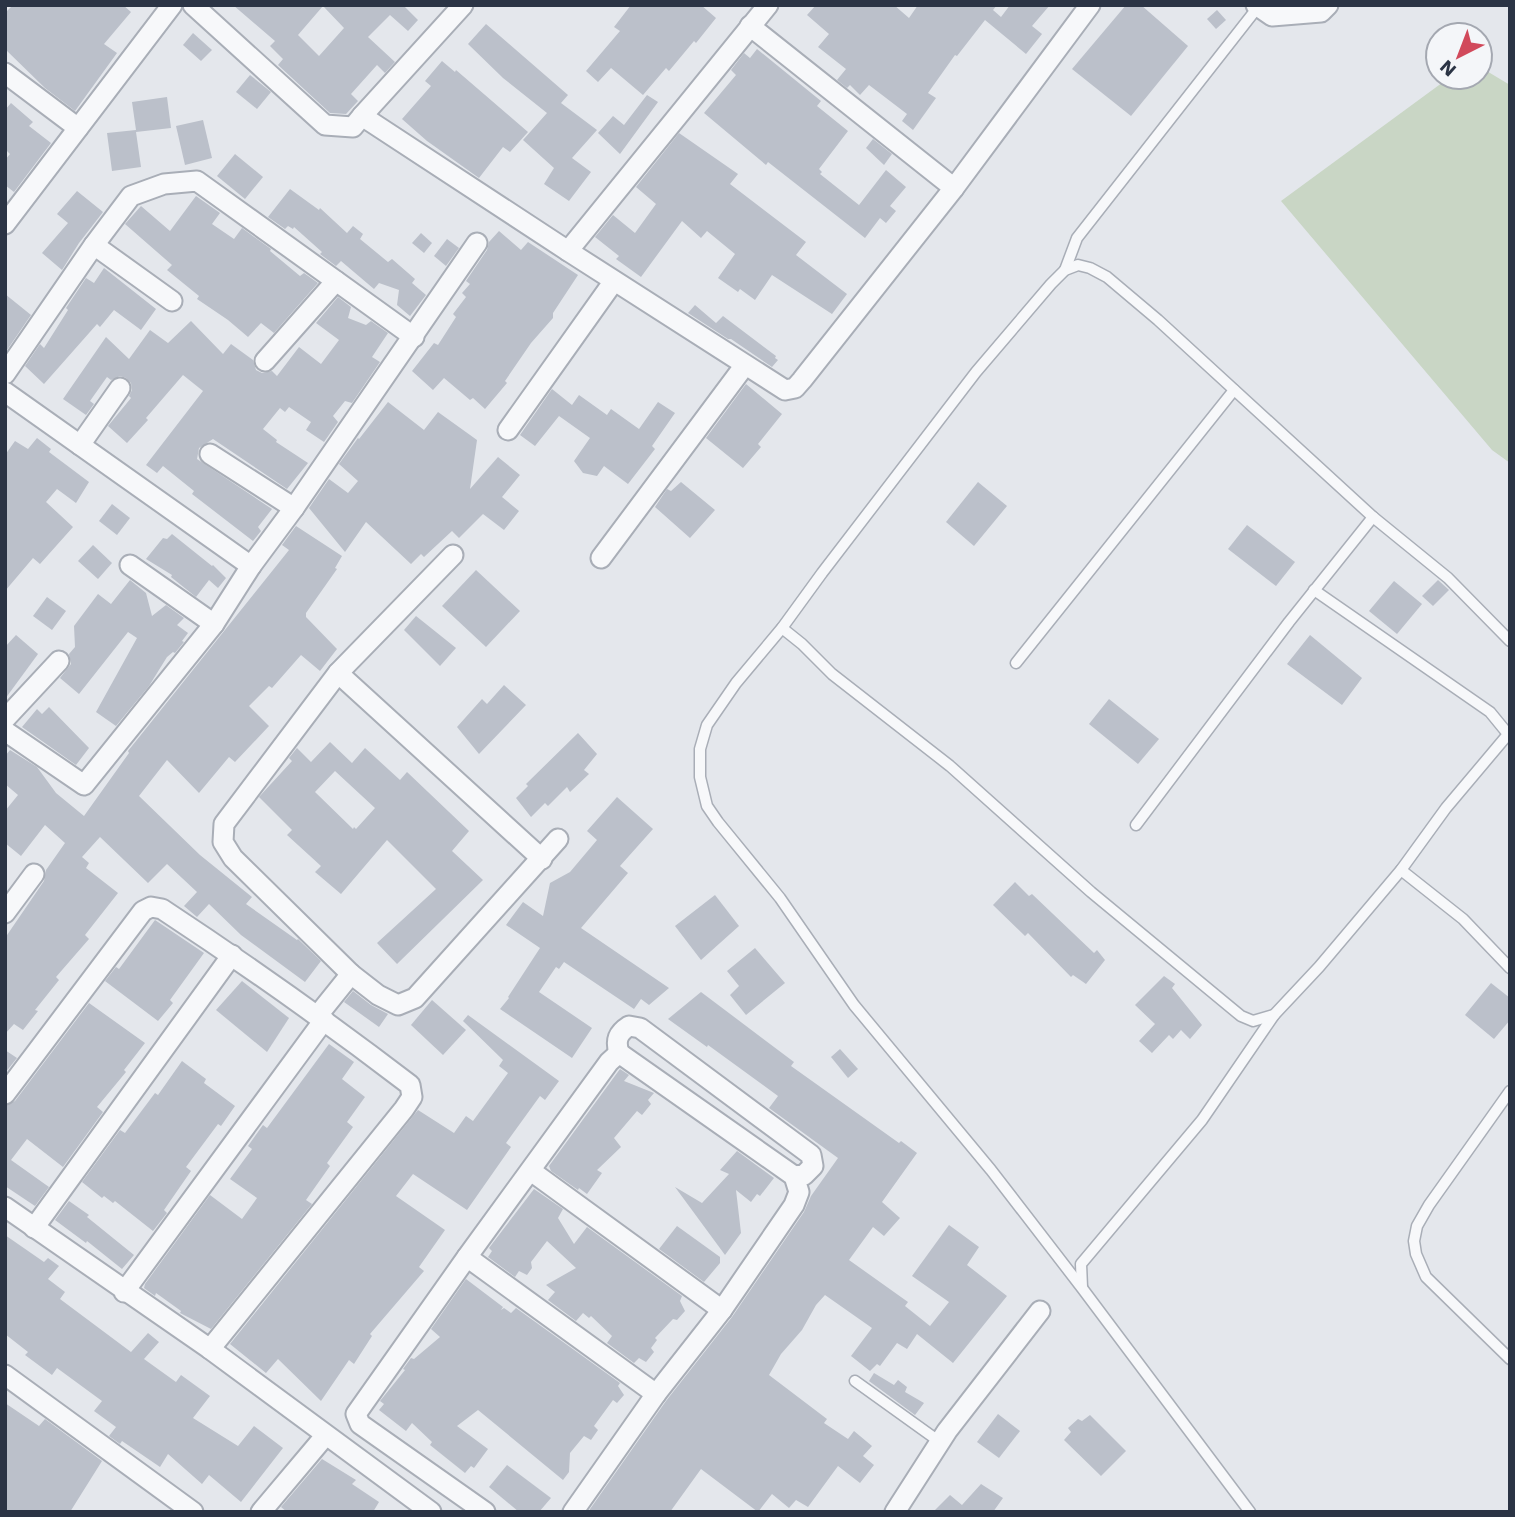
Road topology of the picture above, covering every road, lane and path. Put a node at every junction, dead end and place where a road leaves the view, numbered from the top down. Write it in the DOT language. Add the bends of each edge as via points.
graph roads {
  1 [pos="172,5"];
  2 [pos="193,5"];
  3 [pos="463,5"];
  4 [pos="768,5"];
  5 [pos="1090,5"];
  6 [pos="1328,5"];
  7 [pos="1257,6"];
  8 [pos="750,26"];
  9 [pos="5,72"];
  10 [pos="362,116"];
  11 [pos="78,128"];
  12 [pos="954,188"];
  13 [pos="12,202"];
  14 [pos="5,225"];
  15 [pos="477,243"];
  16 [pos="93,245"];
  17 [pos="568,251"];
  18 [pos="1065,270"];
  19 [pos="336,281"];
  20 [pos="614,281"];
  21 [pos="172,301"];
  22 [pos="414,337"];
  23 [pos="265,361"];
  24 [pos="745,365"];
  25 [pos="5,374"];
  26 [pos="120,388"];
  27 [pos="1234,390"];
  28 [pos="5,392"];
  29 [pos="508,430"];
  30 [pos="79,445"];
  31 [pos="210,454"];
  32 [pos="294,508"];
  33 [pos="1373,517"];
  34 [pos="453,555"];
  35 [pos="601,558"];
  36 [pos="130,565"];
  37 [pos="251,566"];
  38 [pos="1314,590"];
  39 [pos="214,624"];
  40 [pos="782,628"];
  41 [pos="1510,641"];
  42 [pos="59,661"];
  43 [pos="1016,663"];
  44 [pos="338,673"];
  45 [pos="5,719"];
  46 [pos="5,731"];
  47 [pos="1509,733"];
  48 [pos="1136,825"];
  49 [pos="558,839"];
  50 [pos="542,859"];
  51 [pos="1401,870"];
  52 [pos="34,874"];
  53 [pos="5,913"];
  54 [pos="232,955"];
  55 [pos="1510,968"];
  56 [pos="351,974"];
  57 [pos="1274,1015"];
  58 [pos="321,1017"];
  59 [pos="619,1053"];
  60 [pos="1510,1091"];
  61 [pos="5,1094"];
  62 [pos="531,1171"];
  63 [pos="794,1177"];
  64 [pos="5,1207"];
  65 [pos="34,1228"];
  66 [pos="467,1257"];
  67 [pos="1082,1288"];
  68 [pos="124,1292"];
  69 [pos="722,1310"];
  70 [pos="1040,1311"];
  71 [pos="210,1349"];
  72 [pos="1510,1359"];
  73 [pos="5,1375"];
  74 [pos="855,1381"];
  75 [pos="656,1394"];
  76 [pos="325,1436"];
  77 [pos="940,1442"];
  78 [pos="481,1511"];
  79 [pos="193,1512"];
  80 [pos="261,1512"];
  81 [pos="431,1512"];
  82 [pos="573,1512"];
  83 [pos="895,1512"];
  84 [pos="1250,1512"];
  1 -- 11 [label="street"];
  2 -- 10 [label="street" via="325,125 353,127"];
  3 -- 10 [label="street"];
  4 -- 8 [label="street"];
  5 -- 12 [label="street"];
  6 -- 7 [label="street" via="1321,12 1272,16"];
  7 -- 18 [label="lane" via="1077,238"];
  8 -- 12 [label="street"];
  8 -- 17 [label="street"];
  9 -- 11 [label="street"];
  10 -- 17 [label="street"];
  11 -- 13 [label="street"];
  12 -- 24 [label="street" via="795,388 785,390"];
  13 -- 14 [label="street"];
  15 -- 22 [label="street"];
  16 -- 19 [label="street" via="131,196 164,184 197,181"];
  16 -- 21 [label="street"];
  16 -- 25 [label="street"];
  17 -- 20 [label="street"];
  18 -- 27 [label="lane" via="1078,265 1107,277"];
  18 -- 40 [label="lane" via="976,372"];
  19 -- 22 [label="street"];
  19 -- 23 [label="street"];
  20 -- 24 [label="street"];
  20 -- 29 [label="street"];
  22 -- 32 [label="street"];
  24 -- 35 [label="street"];
  26 -- 30 [label="street"];
  27 -- 33 [label="lane"];
  27 -- 43 [label="lane"];
  28 -- 30 [label="street"];
  30 -- 37 [label="street"];
  31 -- 32 [label="street"];
  32 -- 37 [label="street"];
  33 -- 38 [label="lane"];
  33 -- 41 [label="lane" via="1448,578"];
  34 -- 44 [label="street"];
  36 -- 39 [label="street"];
  37 -- 39 [label="street"];
  38 -- 47 [label="lane" via="1490,712"];
  38 -- 48 [label="lane"];
  39 -- 46 [label="street" via="84,785"];
  40 -- 57 [label="lane" via="1241,1016 1252,1021"];
  40 -- 67 [label="lane" via="707,725 700,749 700,777 708,806 854,1005"];
  42 -- 45 [label="street"];
  44 -- 50 [label="street"];
  44 -- 56 [label="street" via="224,824 223,842 233,858"];
  47 -- 51 [label="lane"];
  49 -- 50 [label="street"];
  50 -- 56 [label="street" via="415,998 398,1005"];
  51 -- 55 [label="lane" via="1463,919"];
  51 -- 57 [label="lane"];
  52 -- 53 [label="street"];
  54 -- 58 [label="street"];
  54 -- 61 [label="street" via="162,909 143,911"];
  54 -- 65 [label="street"];
  56 -- 58 [label="street"];
  57 -- 67 [label="lane" via="1202,1121 1081,1264"];
  58 -- 68 [label="street"];
  58 -- 71 [label="street" via="410,1085 412,1097"];
  59 -- 62 [label="street"];
  59 -- 63 [label="street"];
  59 -- 63 [label="street" via="620,1032 629,1026 640,1028 811,1155 813,1166"];
  60 -- 72 [label="lane" via="1429,1205 1414,1241 1426,1277"];
  62 -- 66 [label="street"];
  62 -- 69 [label="street"];
  63 -- 69 [label="street" via="799,1192 794,1205"];
  64 -- 65 [label="street"];
  65 -- 68 [label="street"];
  66 -- 75 [label="street"];
  66 -- 78 [label="street" via="356,1413 360,1424"];
  67 -- 84 [label="lane"];
  68 -- 71 [label="street"];
  69 -- 75 [label="street"];
  70 -- 77 [label="street"];
  71 -- 76 [label="street"];
  73 -- 79 [label="street"];
  74 -- 77 [label="lane"];
  75 -- 82 [label="street"];
  76 -- 80 [label="street"];
  76 -- 81 [label="street"];
  77 -- 83 [label="street"];
}
